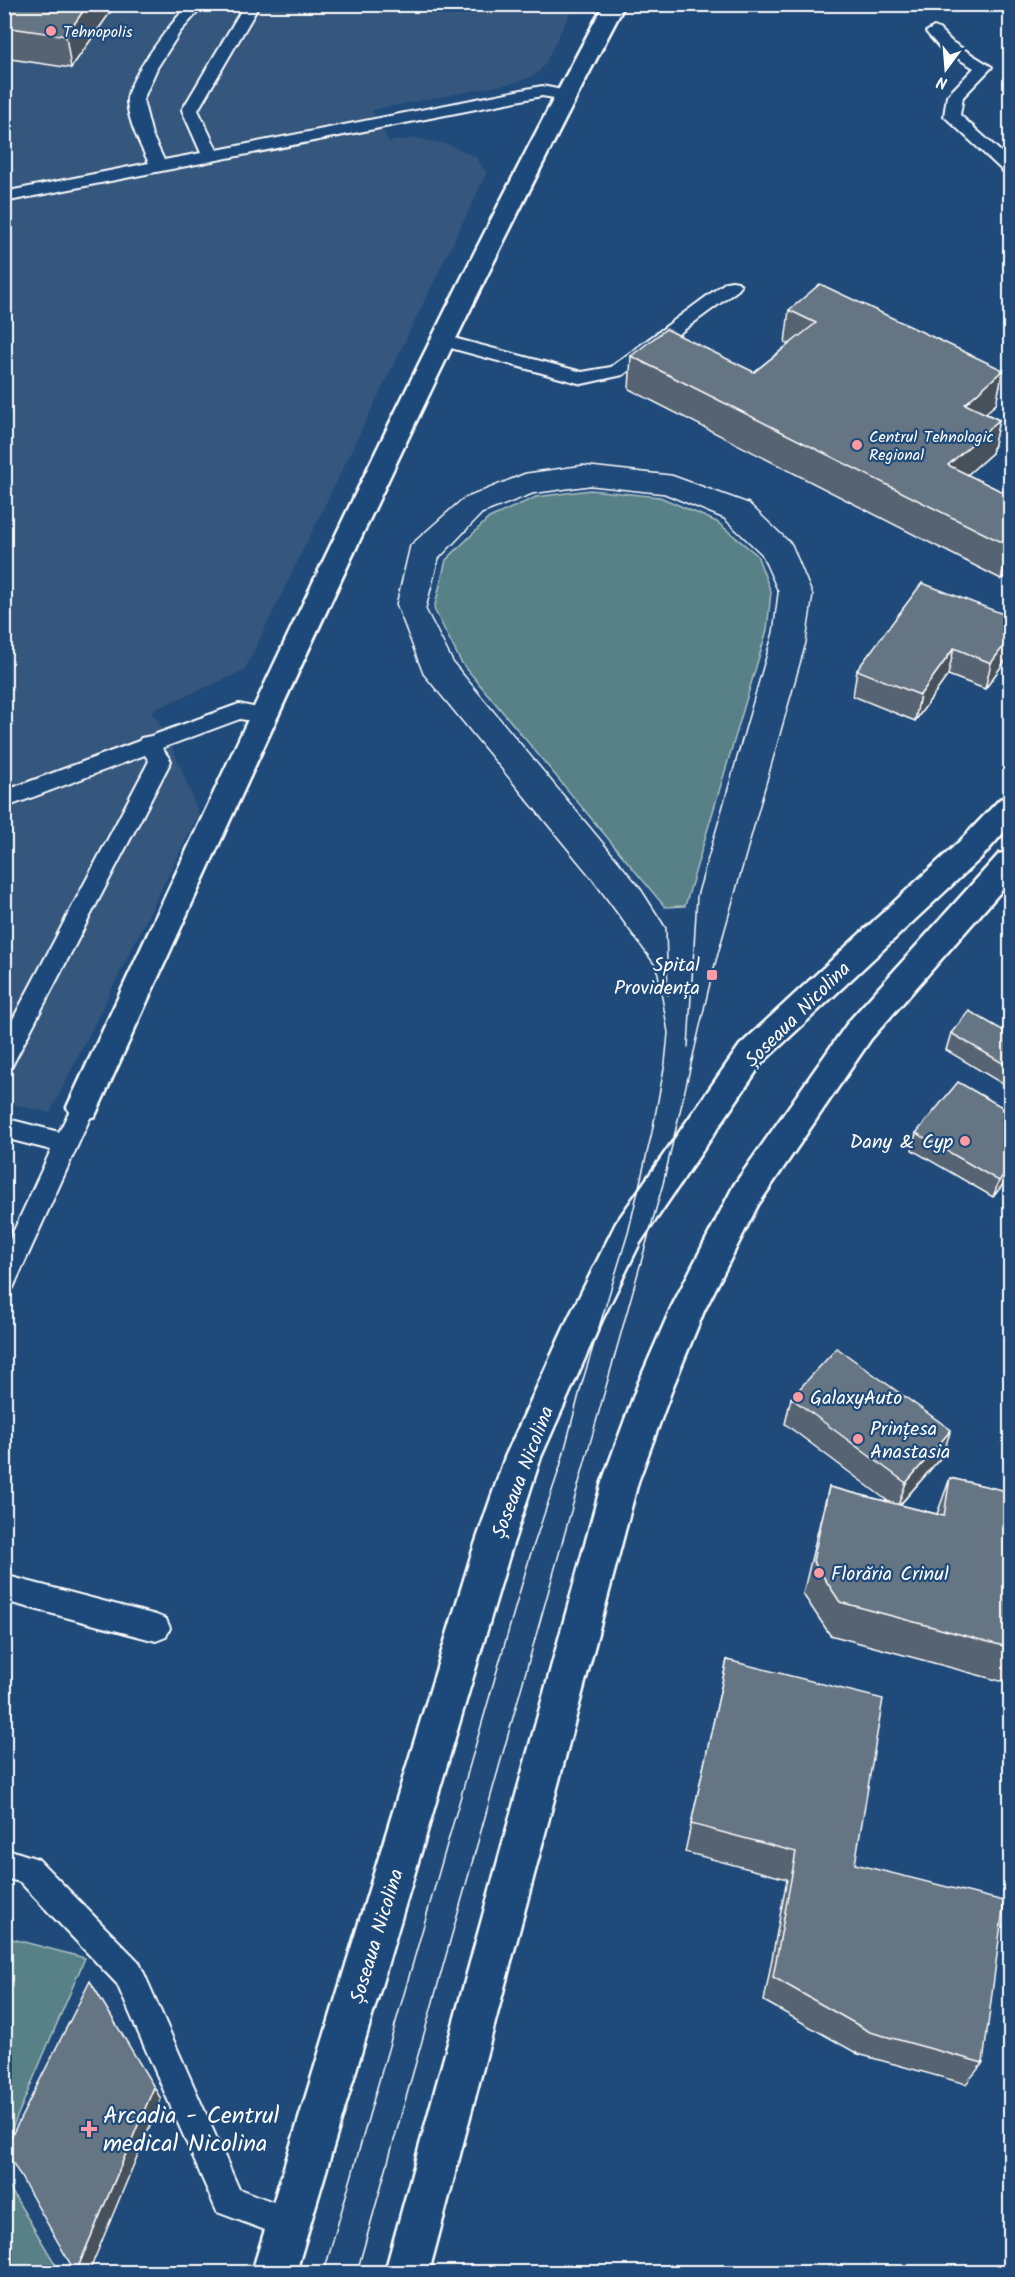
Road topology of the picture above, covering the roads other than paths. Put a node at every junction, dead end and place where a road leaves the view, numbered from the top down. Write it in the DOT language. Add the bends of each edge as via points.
graph roads {
  1 [pos="198,4"];
  2 [pos="253,4"];
  3 [pos="615,4"];
  4 [pos="934,32"];
  5 [pos="566,95"];
  6 [pos="211,156"];
  7 [pos="159,167"];
  8 [pos="1011,168"];
  9 [pos="4,197"];
  10 [pos="732,286"];
  11 [pos="442,340"];
  12 [pos="264,716"];
  13 [pos="148,743"];
  14 [pos="4,800"];
  15 [pos="1011,807"];
  16 [pos="972,848"];
  17 [pos="1009,866"];
  18 [pos="4,1059"];
  19 [pos="82,1107"];
  20 [pos="4,1128"];
  21 [pos="66,1144"];
  22 [pos="4,1280"];
  23 [pos="4,1588"];
  24 [pos="156,1628"];
  25 [pos="4,1863"];
  26 [pos="289,2223"];
  27 [pos="274,2272"];
  28 [pos="407,2272"];
  1 -- 7 [label="lane" via="174,29 149,68 135,100 144,135"];
  2 -- 6 [label="lane" via="190,110"];
  3 -- 5 [label="main road"];
  4 -- 8 [label="lane" via="946,45 984,67 955,96 952,116"];
  5 -- 6 [label="lane" via="542,91"];
  5 -- 11 [label="main road"];
  6 -- 7 [label="lane"];
  7 -- 9 [label="lane"];
  10 -- 11 [label="lane" via="617,371 582,378"];
  11 -- 12 [label="main road"];
  12 -- 13 [label="lane" via="239,711"];
  12 -- 19 [label="main road"];
  13 -- 14 [label="lane"];
  13 -- 18 [label="lane" via="160,761"];
  15 -- 16 [label="main road, Șoseaua Nicolina"];
  16 -- 17 [label="main road"];
  16 -- 26 [label="main road, Șoseaua Nicolina" via="752,1054 628,1233 591,1307 523,1457 491,1553"];
  17 -- 28 [label="main road" via="860,1030 746,1195 683,1319 620,1482"];
  19 -- 21 [label="lane"];
  20 -- 21 [label="lane"];
  21 -- 22 [label="lane"];
  23 -- 24 [label="lane"];
  25 -- 26 [label="lane" via="28,1869 128,1972 228,2201"];
  26 -- 27 [label="main road, Șoseaua Nicolina"];
}
